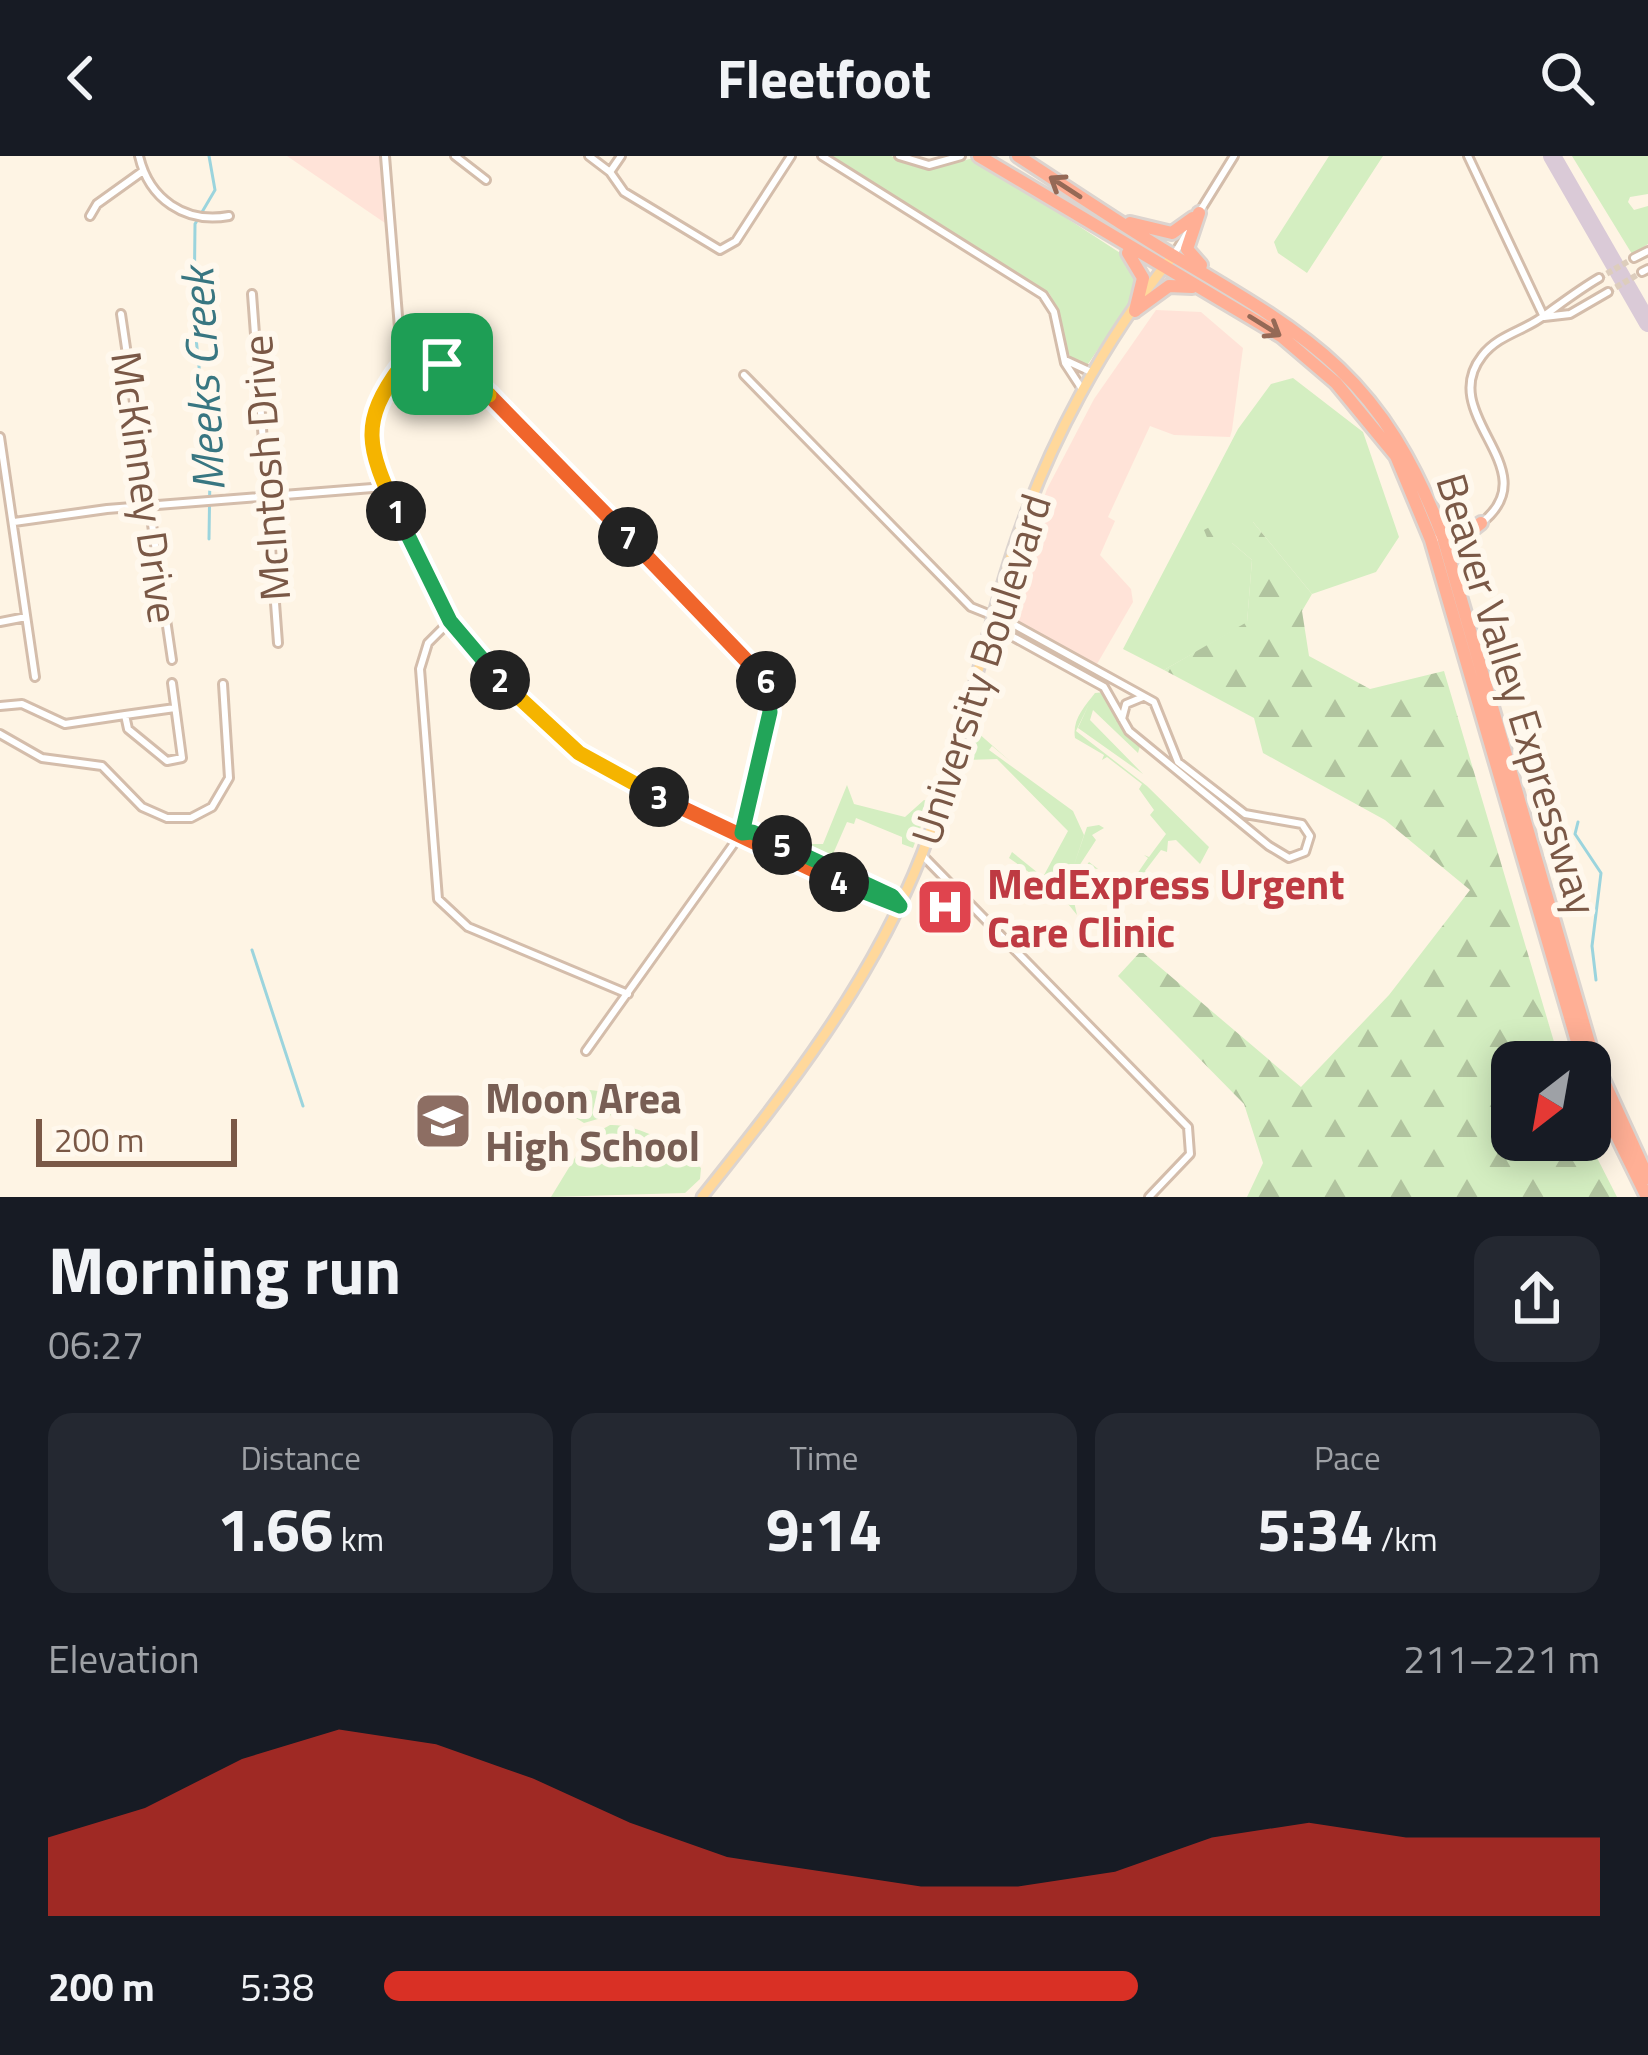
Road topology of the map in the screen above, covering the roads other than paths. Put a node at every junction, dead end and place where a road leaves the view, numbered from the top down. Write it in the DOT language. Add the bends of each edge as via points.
graph roads {
  1 [pos="140,156"];
  2 [pos="385,156"];
  3 [pos="455,156"];
  4 [pos="589,156"];
  5 [pos="621,156"];
  6 [pos="790,156"];
  7 [pos="899,156"];
  8 [pos="961,156"];
  9 [pos="980,156"];
  10 [pos="1018,156"];
  11 [pos="1234,156"];
  12 [pos="1468,156"];
  13 [pos="826,157"];
  14 [pos="143,172"];
  15 [pos="610,172"];
  16 [pos="486,180"];
  17 [pos="1199,213"];
  18 [pos="90,216"];
  19 [pos="229,216"];
  20 [pos="1112,217"];
  21 [pos="1115,238"];
  22 [pos="1648,251"];
  23 [pos="1173,256"];
  24 [pos="1634,258"];
  25 [pos="1163,268"];
  26 [pos="1599,278"];
  27 [pos="1234,290"];
  28 [pos="1206,292"];
  29 [pos="1608,292"];
  30 [pos="252,294"];
  31 [pos="1135,311"];
  32 [pos="121,314"];
  33 [pos="1544,316"];
  34 [pos="1063,358"];
  35 [pos="402,365"];
  36 [pos="1096,372"];
  37 [pos="744,375"];
  38 [pos="1084,393"];
  39 [pos="0,437"];
  40 [pos="385,487"];
  41 [pos="268,496"];
  42 [pos="148,505"];
  43 [pos="14,522"];
  44 [pos="1481,523"];
  45 [pos="1437,539"];
  46 [pos="1454,572"];
  47 [pos="26,617"];
  48 [pos="992,619"];
  49 [pos="450,621"];
  50 [pos="0,622"];
  51 [pos="278,643"];
  52 [pos="172,660"];
  53 [pos="35,677"];
  54 [pos="172,683"];
  55 [pos="224,684"];
  56 [pos="1147,698"];
  57 [pos="0,706"];
  58 [pos="175,708"];
  59 [pos="124,715"];
  60 [pos="1122,722"];
  61 [pos="0,734"];
  62 [pos="742,833"];
  63 [pos="922,855"];
  64 [pos="900,906"];
  65 [pos="628,994"];
  66 [pos="1577,1041"];
  67 [pos="586,1051"];
  68 [pos="1611,1123"];
  69 [pos="1648,1178"];
  70 [pos="702,1197"];
  71 [pos="1149,1197"];
  72 [pos="1648,1197"];
  1 -- 14 [label="street"];
  2 -- 35 [label="street"];
  3 -- 16 [label="street"];
  4 -- 15 [label="street"];
  5 -- 15 [label="street"];
  6 -- 15 [label="street" via="736,241 720,250 621,189"];
  7 -- 8 [label="street" via="929,165"];
  9 -- 21 [label="highway, Beaver Valley Expressway"];
  20 -- 10 [label="highway, Beaver Valley Expressway, one-way"];
  11 -- 17 [label="street"];
  12 -- 33 [label="street"];
  13 -- 34 [label="street" via="1043,295"];
  14 -- 18 [label="street"];
  14 -- 19 [label="street" via="174,208"];
  17 -- 20 [label="highway" via="1166,233"];
  17 -- 23 [label="street"];
  17 -- 27 [label="highway" via="1189,253"];
  20 -- 23 [label="highway, Beaver Valley Expressway"];
  21 -- 25 [label="highway, Beaver Valley Expressway"];
  21 -- 31 [label="highway" via="1142,272"];
  22 -- 24 [label="street"];
  23 -- 25 [label="main road, University Boulevard"];
  23 -- 27 [label="highway, Beaver Valley Expressway"];
  25 -- 28 [label="highway, Beaver Valley Expressway"];
  25 -- 31 [label="main road, University Boulevard"];
  26 -- 33 [label="street"];
  27 -- 45 [label="highway, Beaver Valley Expressway" via="1312,340 1366,394 1412,459"];
  28 -- 31 [label="highway" via="1169,286"];
  28 -- 45 [label="highway, Beaver Valley Expressway, one-way" via="1281,336 1345,392 1396,455"];
  29 -- 33 [label="street" via="1570,314"];
  30 -- 41 [label="street, McIntosh Drive"];
  31 -- 36 [label="main road, University Boulevard"];
  32 -- 42 [label="street, McKinney Drive"];
  33 -- 44 [label="street" via="1497,341 1472,375 1471,407 1506,478 1501,502"];
  34 -- 36 [label="street"];
  34 -- 38 [label="street"];
  35 -- 40 [label="street" via="372,414"];
  35 -- 62 [label="street" via="449,366 475,380 765,679 770,712"];
  36 -- 38 [label="main road, University Boulevard"];
  37 -- 48 [label="street" via="967,604"];
  38 -- 48 [label="main road, University Boulevard" via="1034,494"];
  39 -- 43 [label="street"];
  40 -- 41 [label="street"];
  40 -- 49 [label="street"];
  41 -- 42 [label="street"];
  41 -- 51 [label="street, McIntosh Drive"];
  42 -- 43 [label="street"];
  42 -- 52 [label="street, McKinney Drive"];
  43 -- 47 [label="street"];
  44 -- 45 [label="street"];
  44 -- 46 [label="highway" via="1456,544"];
  45 -- 46 [label="highway, Beaver Valley Expressway"];
  45 -- 66 [label="highway, Beaver Valley Expressway"];
  46 -- 69 [label="highway, Beaver Valley Expressway" via="1594,1060"];
  47 -- 50 [label="street"];
  47 -- 53 [label="street"];
  48 -- 56 [label="street"];
  48 -- 60 [label="street" via="1104,687"];
  48 -- 63 [label="main road, University Boulevard"];
  49 -- 62 [label="street" via="532,715 579,753"];
  49 -- 65 [label="street" via="428,643 420,669 438,899 468,927"];
  54 -- 58 [label="street"];
  55 -- 61 [label="street" via="229,778 212,807 191,818 142,806 99,764 42,758"];
  56 -- 60 [label="street" via="1126,704"];
  56 -- 60 [label="street" via="1159,709 1178,762 1250,816 1302,824 1310,836 1305,852 1280,854"];
  57 -- 59 [label="street" via="22,704 65,724"];
  58 -- 59 [label="street"];
  58 -- 59 [label="street" via="182,758 167,761 128,729"];
  62 -- 64 [label="street"];
  62 -- 65 [label="street"];
  63 -- 64 [label="main road, University Boulevard"];
  63 -- 71 [label="street" via="1188,1127 1190,1154"];
  64 -- 70 [label="main road, University Boulevard" via="827,1035"];
  65 -- 67 [label="street"];
  68 -- 72 [label="highway"];
}
